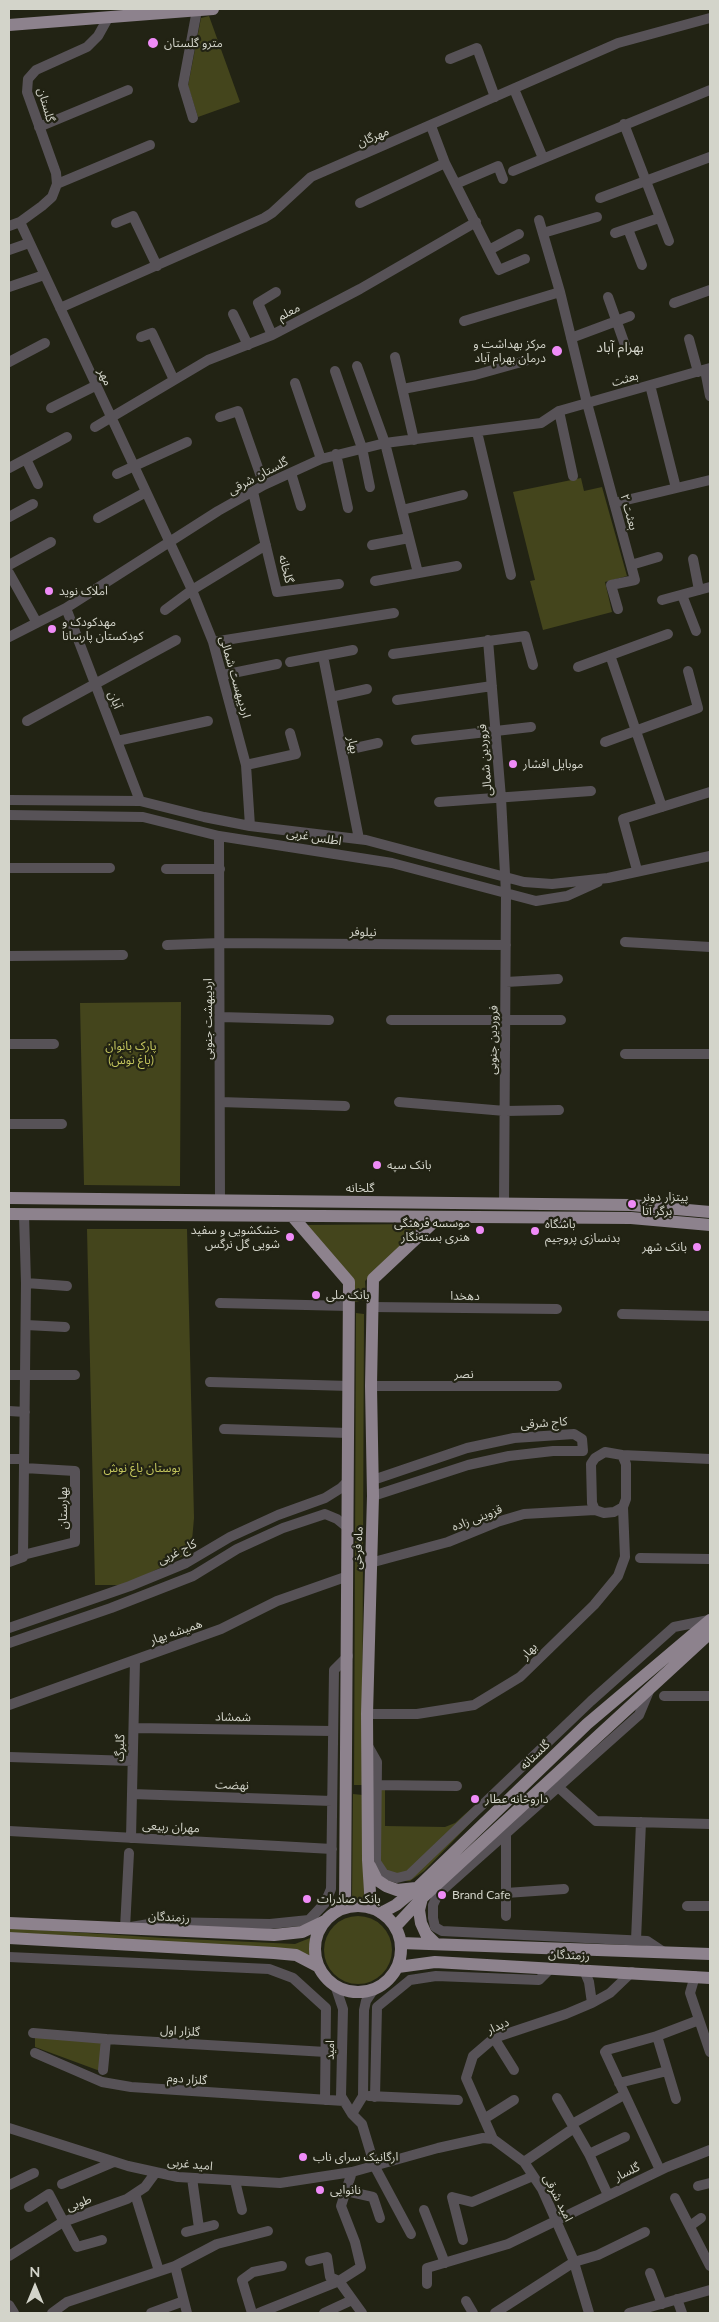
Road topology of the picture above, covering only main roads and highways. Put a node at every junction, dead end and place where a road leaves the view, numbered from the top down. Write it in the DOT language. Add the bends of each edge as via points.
graph roads {
  1 [pos="213,9"];
  2 [pos="9,25"];
  3 [pos="9,1198"];
  4 [pos="710,1212"];
  5 [pos="9,1214"];
  6 [pos="293,1217"];
  7 [pos="438,1218"];
  8 [pos="710,1225"];
  9 [pos="349,1306"];
  10 [pos="372,1307"];
  11 [pos="710,1620"];
  12 [pos="710,1633"];
  13 [pos="373,1787"];
  14 [pos="348,1788"];
  15 [pos="368,1860"];
  16 [pos="420,1892"];
  17 [pos="346,1908"];
  18 [pos="376,1910"];
  19 [pos="325,1921"];
  20 [pos="9,1923"];
  21 [pos="396,1926"];
  22 [pos="9,1938"];
  23 [pos="401,1942"];
  24 [pos="435,1944"];
  25 [pos="710,1954"];
  26 [pos="319,1967"];
  27 [pos="398,1967"];
  28 [pos="710,1978"];
  1 -- 2 [label="main road"];
  3 -- 4 [label="main road, گلخانه" via="504,1203 631,1206"];
  5 -- 6 [label="main road"];
  6 -- 7 [label="main road"];
  6 -- 9 [label="main road, ماه فرخی" via="349,1282"];
  7 -- 8 [label="main road" via="631,1218"];
  7 -- 10 [label="main road, ماه فرخی" via="372,1279"];
  9 -- 10 [label="main road"];
  9 -- 14 [label="main road, ماه فرخی"];
  10 -- 13 [label="main road, ماه فرخی" via="373,1496 367,1714"];
  11 -- 16 [label="main road, گلستانه" via="587,1724"];
  12 -- 16 [label="main road, گلستانه"];
  13 -- 14 [label="main road"];
  13 -- 15 [label="main road, ماه فرخی"];
  14 -- 17 [label="main road, ماه فرخی"];
  15 -- 16 [label="main road" via="374,1875 386,1886"];
  15 -- 18 [label="main road, ماه فرخی"];
  16 -- 18 [label="main road, گلستانه" via="396,1905"];
  16 -- 21 [label="main road, گلستانه"];
  16 -- 24 [label="main road" via="420,1923"];
  17 -- 18 [label="main road" via="358,1906"];
  17 -- 19 [label="main road"];
  18 -- 21 [label="main road"];
  19 -- 20 [label="main road, رزمندگان" via="302,1932 274,1935"];
  19 -- 26 [label="main road" via="315,1943"];
  21 -- 23 [label="main road"];
  22 -- 26 [label="main road" via="282,1954 296,1956"];
  23 -- 24 [label="main road, رزمندگان"];
  23 -- 27 [label="main road"];
  24 -- 25 [label="main road, رزمندگان"];
  26 -- 27 [label="main road" via="334,1985 355,1992 383,1984"];
  27 -- 28 [label="main road, رزمندگان" via="435,1962"];
}
